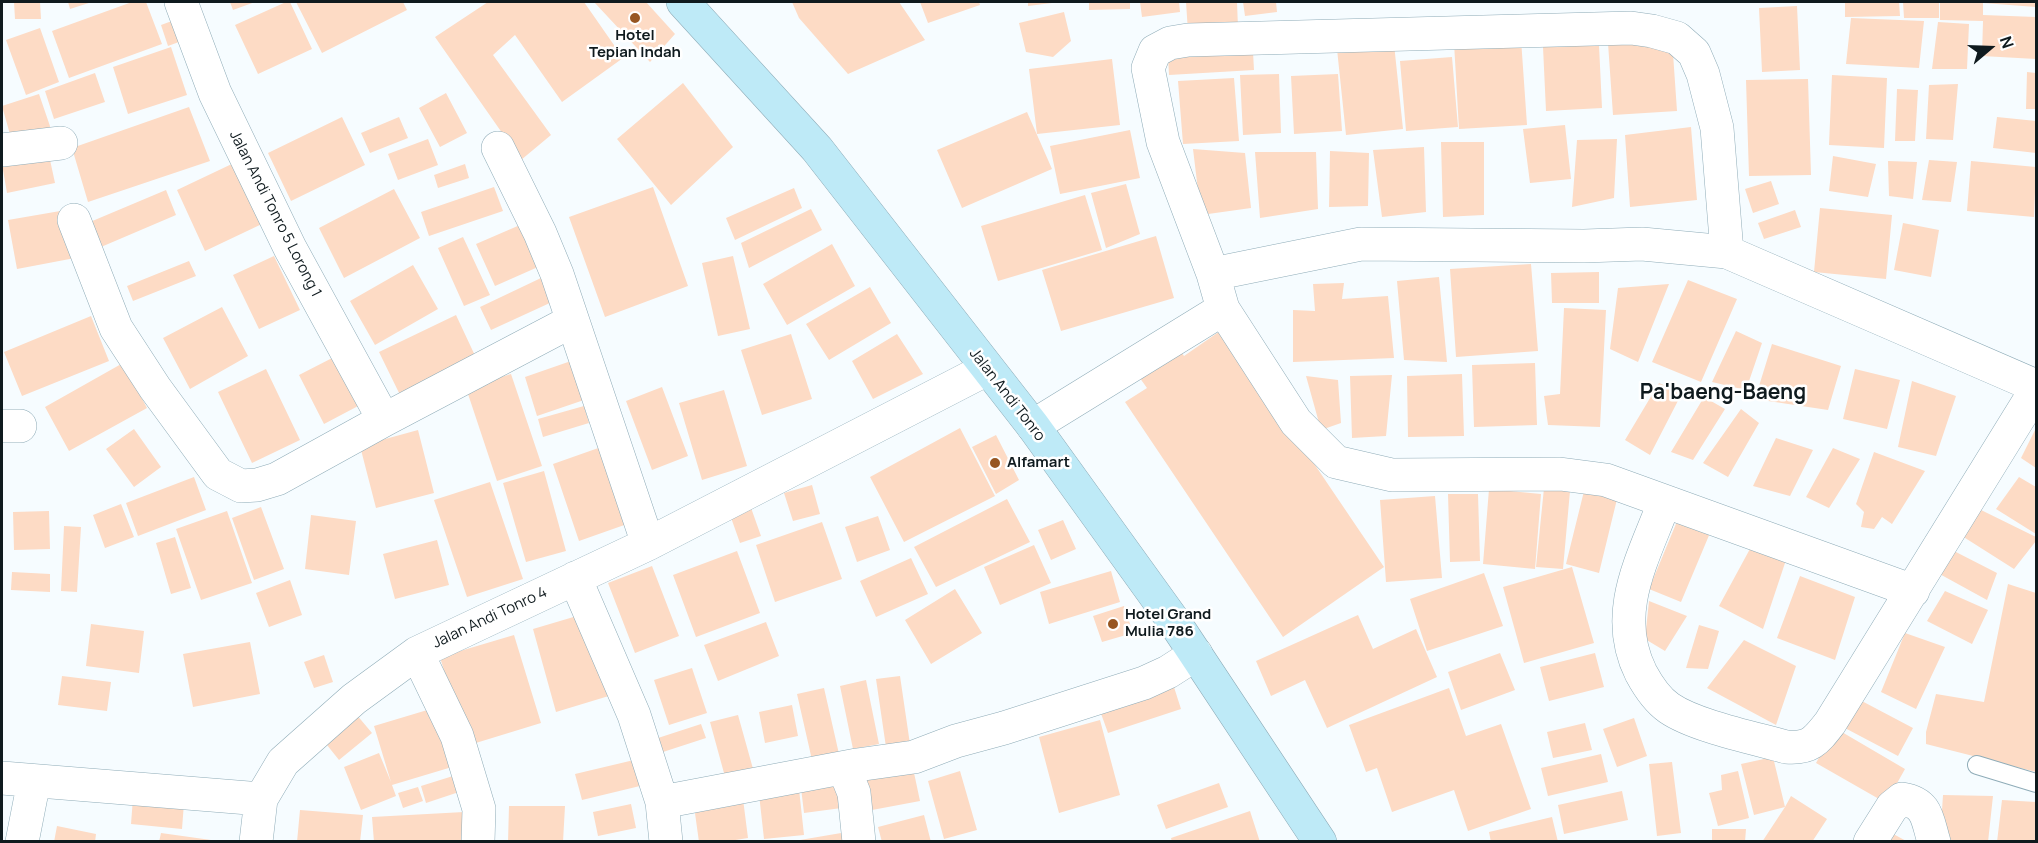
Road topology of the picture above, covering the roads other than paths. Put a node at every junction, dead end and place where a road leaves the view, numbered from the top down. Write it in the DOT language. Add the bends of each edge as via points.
graph roads {
  1 [pos="181,2"];
  2 [pos="683,2"];
  3 [pos="61,143"];
  4 [pos="498,148"];
  5 [pos="2,150"];
  6 [pos="74,220"];
  7 [pos="1727,252"];
  8 [pos="1213,274"];
  9 [pos="1223,309"];
  10 [pos="572,321"];
  11 [pos="987,369"];
  12 [pos="2037,388"];
  13 [pos="384,420"];
  14 [pos="1033,426"];
  15 [pos="1664,503"];
  16 [pos="648,544"];
  17 [pos="575,578"];
  18 [pos="1913,591"];
  19 [pos="417,653"];
  20 [pos="1196,654"];
  21 [pos="1977,765"];
  22 [pos="844,768"];
  23 [pos="2,778"];
  24 [pos="34,781"];
  25 [pos="2037,783"];
  26 [pos="261,799"];
  27 [pos="662,802"];
  28 [pos="22,842"];
  29 [pos="256,842"];
  30 [pos="478,842"];
  31 [pos="666,842"];
  32 [pos="859,842"];
  33 [pos="1320,842"];
  34 [pos="1870,842"];
  35 [pos="1934,842"];
  1 -- 13 [label="street, Jalan Andi Tonro 5 Lorong 1" via="215,93 280,227"];
  2 -- 11 [label="main road, Jalan Andi Tonro" via="817,149"];
  3 -- 5 [label="street"];
  4 -- 10 [label="street" via="540,233"];
  6 -- 13 [label="street" via="116,328 218,474 241,486 277,479"];
  7 -- 8 [label="street" via="1642,244 1360,244"];
  7 -- 8 [label="street" via="1717,128 1694,53 1677,38 1631,28 1188,40 1155,51 1148,68 1163,142"];
  7 -- 12 [label="street"];
  8 -- 9 [label="street"];
  9 -- 14 [label="street"];
  9 -- 15 [label="street" via="1296,422 1336,462 1392,476 1560,474 1606,480"];
  10 -- 13 [label="street"];
  10 -- 16 [label="street"];
  11 -- 14 [label="main road, Jalan Andi Tonro"];
  11 -- 16 [label="street, Jalan Andi Tonro 4"];
  12 -- 18 [label="street"];
  14 -- 20 [label="main road, Jalan Andi Tonro"];
  15 -- 18 [label="street"];
  15 -- 18 [label="street" via="1630,593 1628,626 1637,663 1651,691 1669,709 1698,722 1786,747 1810,745 1830,723"];
  16 -- 17 [label="street, Jalan Andi Tonro 4"];
  17 -- 19 [label="street, Jalan Andi Tonro 4"];
  17 -- 27 [label="street" via="634,715"];
  19 -- 26 [label="street, Jalan Andi Tonro 4" via="354,699 283,762"];
  19 -- 30 [label="street" via="457,736 479,809"];
  20 -- 22 [label="street" via="1144,683 1059,711 914,757"];
  20 -- 33 [label="main road, Jalan Andi Tonro"];
  21 -- 25 [label="lane"];
  22 -- 27 [label="street"];
  22 -- 32 [label="street" via="854,793"];
  23 -- 24 [label="street"];
  24 -- 26 [label="street"];
  24 -- 28 [label="street"];
  26 -- 29 [label="street"];
  27 -- 31 [label="street"];
  34 -- 35 [label="street" via="1902,798 1915,801 1924,811"];
}
